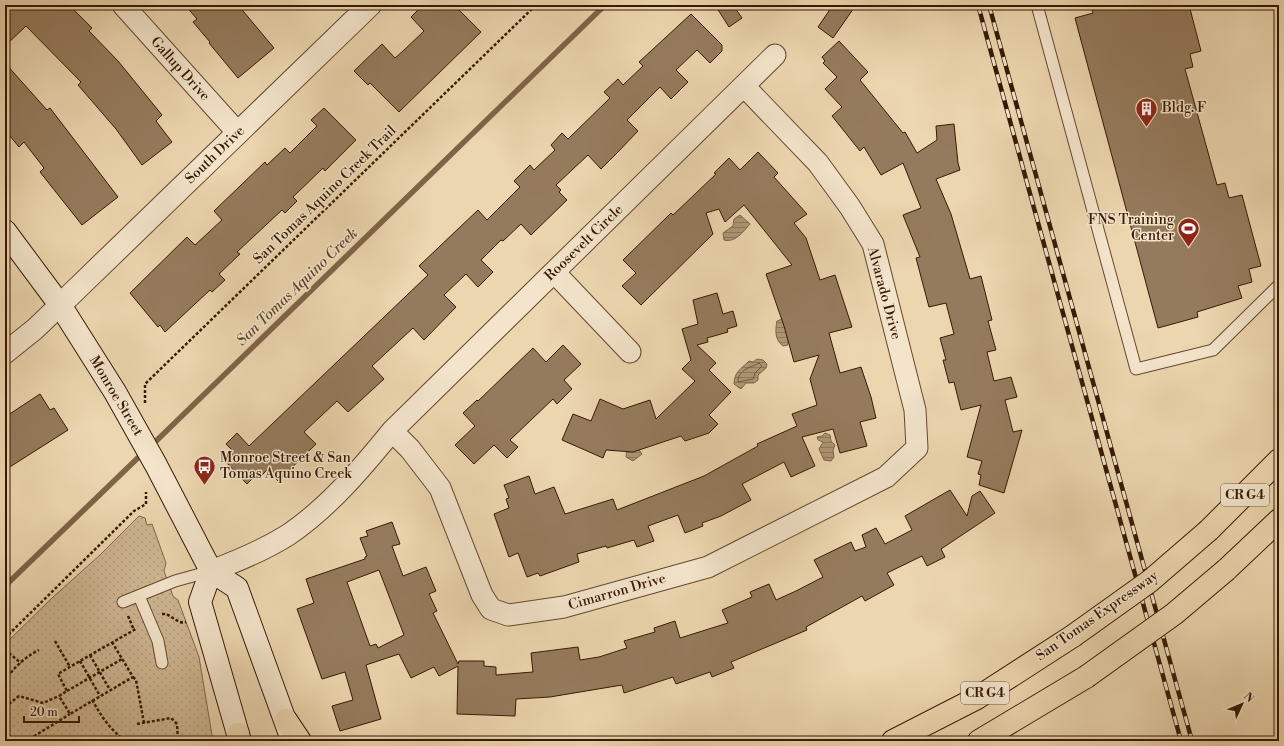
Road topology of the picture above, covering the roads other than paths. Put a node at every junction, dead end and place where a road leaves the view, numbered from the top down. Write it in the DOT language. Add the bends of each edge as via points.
graph roads {
  1 [pos="123,5"];
  2 [pos="370,5"];
  3 [pos="1037,5"];
  4 [pos="775,55"];
  5 [pos="744,86"];
  6 [pos="238,134"];
  7 [pos="5,231"];
  8 [pos="554,272"];
  9 [pos="1279,285"];
  10 [pos="60,305"];
  11 [pos="630,352"];
  12 [pos="5,353"];
  13 [pos="392,431"];
  14 [pos="917,448"];
  15 [pos="1279,460"];
  16 [pos="1279,520"];
  17 [pos="211,571"];
  18 [pos="139,596"];
  19 [pos="123,602"];
  20 [pos="162,663"];
  21 [pos="286,720"];
  22 [pos="239,739"];
  23 [pos="292,741"];
  24 [pos="300,741"];
  25 [pos="893,741"];
  26 [pos="979,741"];
  1 -- 6 [label="street, Gallup Drive"];
  2 -- 6 [label="main road, South Drive"];
  3 -- 9 [label="lane" via="1136,369 1212,350"];
  4 -- 5 [label="street, Roosevelt Circle"];
  5 -- 8 [label="street, Roosevelt Circle"];
  5 -- 14 [label="street, Alvarado Drive" via="818,163 873,244 915,410"];
  6 -- 10 [label="main road, South Drive"];
  7 -- 10 [label="main road, Monroe Street"];
  8 -- 11 [label="street"];
  8 -- 13 [label="street, Roosevelt Circle"];
  10 -- 12 [label="street"];
  10 -- 17 [label="main road, Monroe Street" via="139,414 156,465"];
  13 -- 14 [label="street, Cimarron Drive" via="410,449 440,488 482,595 491,609 508,615 564,607 708,567 886,477"];
  13 -- 17 [label="street, Roosevelt Circle" via="370,458 325,504 298,527 245,558"];
  15 -- 25 [label="highway, San Tomas Expressway / CR G4, bridge" via="1210,530 1150,581 1074,636 977,698"];
  16 -- 26 [label="highway, CR G4, bridge" via="1174,614 1086,677"];
  17 -- 18 [label="lane" via="175,581"];
  17 -- 21 [label="main road, Monroe Street" via="237,588"];
  17 -- 22 [label="main road" via="200,602"];
  18 -- 19 [label="lane"];
  18 -- 20 [label="lane" via="158,641"];
  21 -- 23 [label="main road, Monroe Street"];
  21 -- 24 [label="highway"];
}
